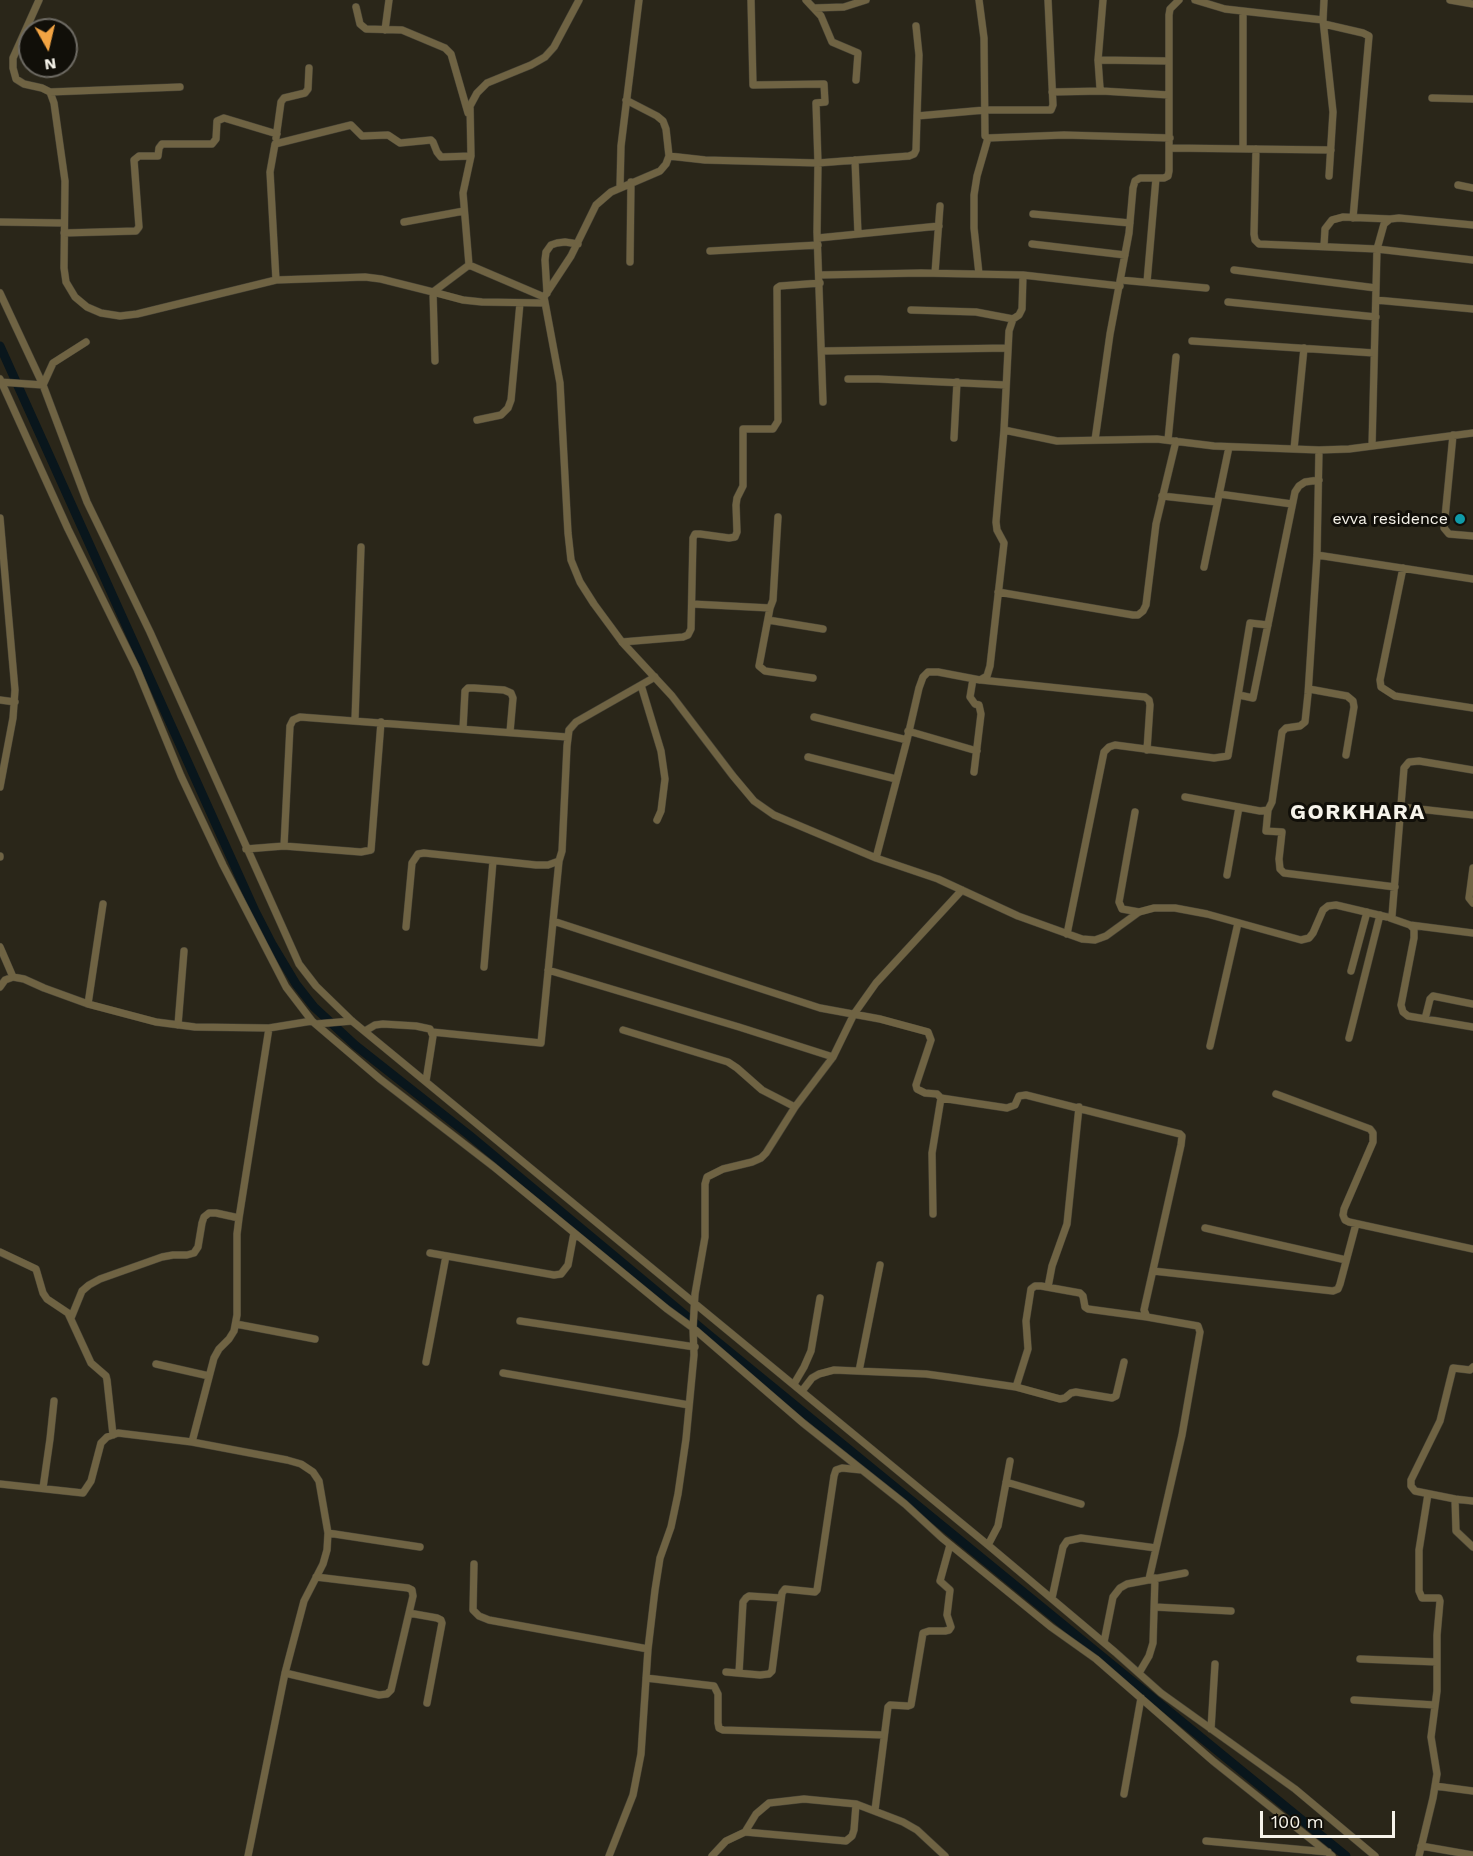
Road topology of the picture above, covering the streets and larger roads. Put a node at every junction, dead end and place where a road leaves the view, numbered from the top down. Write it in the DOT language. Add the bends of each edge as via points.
graph roads {
  1 [pos="39,0"];
  2 [pos="389,0"];
  3 [pos="579,0"];
  4 [pos="639,0"];
  5 [pos="751,0"];
  6 [pos="806,0"];
  7 [pos="866,0"];
  8 [pos="979,0"];
  9 [pos="1048,0"];
  10 [pos="1103,0"];
  11 [pos="1179,0"];
  12 [pos="1195,0"];
  13 [pos="1324,0"];
  14 [pos="1450,0"];
  15 [pos="1473,4"];
  16 [pos="356,7"];
  17 [pos="814,8"];
  18 [pos="1243,11"];
  19 [pos="1323,22"];
  20 [pos="916,26"];
  21 [pos="386,30"];
  22 [pos="1098,60"];
  23 [pos="1168,61"];
  24 [pos="309,68"];
  25 [pos="856,80"];
  26 [pos="180,87"];
  27 [pos="1102,91"];
  28 [pos="50,92"];
  29 [pos="1052,92"];
  30 [pos="1169,95"];
  31 [pos="1432,98"];
  32 [pos="1473,99"];
  33 [pos="626,100"];
  34 [pos="985,110"];
  35 [pos="917,116"];
  36 [pos="470,121"];
  37 [pos="277,134"];
  38 [pos="988,138"];
  39 [pos="1170,138"];
  40 [pos="275,144"];
  41 [pos="1170,148"];
  42 [pos="1243,149"];
  43 [pos="1256,149"];
  44 [pos="1331,150"];
  45 [pos="471,156"];
  46 [pos="669,156"];
  47 [pos="855,160"];
  48 [pos="818,163"];
  49 [pos="1329,176"];
  50 [pos="1156,178"];
  51 [pos="631,182"];
  52 [pos="1458,185"];
  53 [pos="620,187"];
  54 [pos="1473,188"];
  55 [pos="940,206"];
  56 [pos="464,211"];
  57 [pos="1033,214"];
  58 [pos="1353,218"];
  59 [pos="1390,219"];
  60 [pos="0,222"];
  61 [pos="404,222"];
  62 [pos="64,223"];
  63 [pos="1130,223"];
  64 [pos="1473,225"];
  65 [pos="939,226"];
  66 [pos="64,233"];
  67 [pos="858,234"];
  68 [pos="818,242"];
  69 [pos="578,244"];
  70 [pos="1032,244"];
  71 [pos="1324,246"];
  72 [pos="1377,249"];
  73 [pos="710,251"];
  74 [pos="1125,255"];
  75 [pos="1473,261"];
  76 [pos="630,262"];
  77 [pos="470,265"];
  78 [pos="1234,270"];
  79 [pos="935,273"];
  80 [pos="979,274"];
  81 [pos="1023,275"];
  82 [pos="820,279"];
  83 [pos="276,280"];
  84 [pos="1147,282"];
  85 [pos="1120,283"];
  86 [pos="1206,288"];
  87 [pos="1376,288"];
  88 [pos="433,292"];
  89 [pos="0,293"];
  90 [pos="546,298"];
  91 [pos="1376,300"];
  92 [pos="1228,302"];
  93 [pos="520,303"];
  94 [pos="1473,309"];
  95 [pos="911,310"];
  96 [pos="1376,317"];
  97 [pos="1013,319"];
  98 [pos="1192,341"];
  99 [pos="86,342"];
  100 [pos="1008,348"];
  101 [pos="1304,348"];
  102 [pos="822,351"];
  103 [pos="1374,353"];
  104 [pos="1176,357"];
  105 [pos="435,362"];
  106 [pos="848,379"];
  107 [pos="0,381"];
  108 [pos="957,382"];
  109 [pos="40,384"];
  110 [pos="1006,385"];
  111 [pos="823,402"];
  112 [pos="477,420"];
  113 [pos="1004,430"];
  114 [pos="1473,433"];
  115 [pos="1453,435"];
  116 [pos="954,438"];
  117 [pos="1095,440"];
  118 [pos="1172,441"];
  119 [pos="1372,446"];
  120 [pos="1229,447"];
  121 [pos="1294,449"];
  122 [pos="1319,450"];
  123 [pos="1319,480"];
  124 [pos="1162,496"];
  125 [pos="1218,498"];
  126 [pos="1292,504"];
  127 [pos="778,517"];
  128 [pos="0,518"];
  129 [pos="1473,536"];
  130 [pos="361,547"];
  131 [pos="1317,555"];
  132 [pos="1204,567"];
  133 [pos="1403,568"];
  134 [pos="1473,579"];
  135 [pos="998,592"];
  136 [pos="692,604"];
  137 [pos="770,608"];
  138 [pos="768,620"];
  139 [pos="1268,626"];
  140 [pos="823,629"];
  141 [pos="622,642"];
  142 [pos="655,677"];
  143 [pos="813,678"];
  144 [pos="977,679"];
  145 [pos="641,685"];
  146 [pos="1308,689"];
  147 [pos="1239,694"];
  148 [pos="0,700"];
  149 [pos="15,702"];
  150 [pos="1473,708"];
  151 [pos="814,717"];
  152 [pos="356,720"];
  153 [pos="381,722"];
  154 [pos="463,729"];
  155 [pos="908,731"];
  156 [pos="510,732"];
  157 [pos="567,737"];
  158 [pos="907,740"];
  159 [pos="4,748"];
  160 [pos="1147,750"];
  161 [pos="977,751"];
  162 [pos="1346,755"];
  163 [pos="808,757"];
  164 [pos="1473,770"];
  165 [pos="974,772"];
  166 [pos="896,779"];
  167 [pos="0,787"];
  168 [pos="1185,797"];
  169 [pos="1239,807"];
  170 [pos="1401,807"];
  171 [pos="1268,810"];
  172 [pos="1135,812"];
  173 [pos="1473,815"];
  174 [pos="657,820"];
  175 [pos="284,846"];
  176 [pos="246,849"];
  177 [pos="876,858"];
  178 [pos="493,861"];
  179 [pos="559,861"];
  180 [pos="1473,868"];
  181 [pos="1227,875"];
  182 [pos="1395,887"];
  183 [pos="962,890"];
  184 [pos="1473,903"];
  185 [pos="103,904"];
  186 [pos="1138,912"];
  187 [pos="1367,912"];
  188 [pos="1380,915"];
  189 [pos="1390,918"];
  190 [pos="553,921"];
  191 [pos="1238,922"];
  192 [pos="1410,925"];
  193 [pos="406,927"];
  194 [pos="1473,933"];
  195 [pos="1067,934"];
  196 [pos="0,947"];
  197 [pos="184,951"];
  198 [pos="484,967"];
  199 [pos="548,970"];
  200 [pos="1351,971"];
  201 [pos="13,977"];
  202 [pos="0,987"];
  203 [pos="88,1004"];
  204 [pos="1473,1004"];
  205 [pos="854,1014"];
  206 [pos="1425,1019"];
  207 [pos="349,1021"];
  208 [pos="316,1023"];
  209 [pos="178,1025"];
  210 [pos="1473,1027"];
  211 [pos="269,1028"];
  212 [pos="623,1030"];
  213 [pos="365,1031"];
  214 [pos="432,1032"];
  215 [pos="1349,1038"];
  216 [pos="1210,1046"];
  217 [pos="833,1057"];
  218 [pos="426,1081"];
  219 [pos="1276,1094"];
  220 [pos="941,1098"];
  221 [pos="795,1107"];
  222 [pos="1078,1107"];
  223 [pos="933,1214"];
  224 [pos="238,1218"];
  225 [pos="1356,1224"];
  226 [pos="1205,1228"];
  227 [pos="573,1233"];
  228 [pos="1473,1249"];
  229 [pos="0,1252"];
  230 [pos="430,1253"];
  231 [pos="446,1256"];
  232 [pos="1346,1260"];
  233 [pos="880,1266"];
  234 [pos="1153,1271"];
  235 [pos="1048,1287"];
  236 [pos="820,1298"];
  237 [pos="695,1302"];
  238 [pos="71,1317"];
  239 [pos="1147,1317"];
  240 [pos="520,1321"];
  241 [pos="236,1324"];
  242 [pos="693,1328"];
  243 [pos="315,1339"];
  244 [pos="694,1347"];
  245 [pos="426,1362"];
  246 [pos="1124,1362"];
  247 [pos="156,1364"];
  248 [pos="1473,1367"];
  249 [pos="859,1371"];
  250 [pos="503,1373"];
  251 [pos="209,1376"];
  252 [pos="794,1384"];
  253 [pos="1016,1387"];
  254 [pos="802,1391"];
  255 [pos="54,1401"];
  256 [pos="689,1405"];
  257 [pos="113,1435"];
  258 [pos="192,1442"];
  259 [pos="1010,1461"];
  260 [pos="862,1470"];
  261 [pos="1006,1482"];
  262 [pos="0,1484"];
  263 [pos="42,1488"];
  264 [pos="1428,1494"];
  265 [pos="1455,1499"];
  266 [pos="1473,1501"];
  267 [pos="1081,1504"];
  268 [pos="328,1533"];
  269 [pos="950,1545"];
  270 [pos="988,1545"];
  271 [pos="420,1547"];
  272 [pos="1473,1547"];
  273 [pos="1156,1548"];
  274 [pos="474,1564"];
  275 [pos="1185,1574"];
  276 [pos="316,1577"];
  277 [pos="1152,1579"];
  278 [pos="781,1598"];
  279 [pos="1052,1598"];
  280 [pos="1155,1607"];
  281 [pos="1232,1611"];
  282 [pos="409,1613"];
  283 [pos="1104,1642"];
  284 [pos="648,1649"];
  285 [pos="1360,1659"];
  286 [pos="1437,1662"];
  287 [pos="1215,1664"];
  288 [pos="726,1672"];
  289 [pos="285,1673"];
  290 [pos="739,1673"];
  291 [pos="1139,1673"];
  292 [pos="646,1678"];
  293 [pos="1141,1698"];
  294 [pos="1354,1700"];
  295 [pos="427,1703"];
  296 [pos="1436,1705"];
  297 [pos="1211,1729"];
  298 [pos="884,1735"];
  299 [pos="1435,1786"];
  300 [pos="1473,1791"];
  301 [pos="1124,1794"];
  302 [pos="856,1804"];
  303 [pos="875,1810"];
  304 [pos="745,1832"];
  305 [pos="1206,1841"];
  306 [pos="1421,1846"];
  307 [pos="1330,1854"];
  308 [pos="1473,1855"];
  309 [pos="248,1856"];
  310 [pos="609,1856"];
  311 [pos="712,1856"];
  312 [pos="945,1856"];
  313 [pos="1375,1856"];
  314 [pos="1419,1856"];
  1 -- 28 [label="street" via="13,58 13,68 16,79"];
  2 -- 21 [label="street"];
  3 -- 36 [label="street" via="545,57 487,82 477,93 470,106"];
  4 -- 33 [label="street"];
  5 -- 48 [label="street" via="753,85 824,84 825,102 816,103"];
  6 -- 17 [label="street"];
  7 -- 17 [label="street" via="844,7"];
  8 -- 34 [label="street"];
  9 -- 29 [label="street"];
  10 -- 22 [label="street"];
  11 -- 23 [label="street" via="1170,9"];
  12 -- 18 [label="street"];
  13 -- 19 [label="street"];
  14 -- 15 [label="street"];
  16 -- 21 [label="street" via="360,24 366,29"];
  17 -- 25 [label="street" via="832,42 858,53"];
  18 -- 19 [label="street"];
  18 -- 42 [label="street"];
  19 -- 44 [label="street" via="1333,112"];
  19 -- 58 [label="street" via="1369,36"];
  20 -- 35 [label="street"];
  21 -- 36 [label="street" via="402,30 451,54"];
  22 -- 23 [label="street"];
  22 -- 27 [label="street"];
  23 -- 30 [label="street"];
  24 -- 37 [label="street" via="305,93 281,102"];
  26 -- 28 [label="street"];
  27 -- 29 [label="street"];
  27 -- 30 [label="street"];
  28 -- 62 [label="street" via="65,181"];
  29 -- 34 [label="street" via="1051,110"];
  30 -- 39 [label="street"];
  31 -- 32 [label="street"];
  33 -- 46 [label="street" via="663,121"];
  33 -- 53 [label="street"];
  34 -- 35 [label="street"];
  34 -- 38 [label="street"];
  35 -- 47 [label="street" via="914,154"];
  36 -- 45 [label="street"];
  37 -- 40 [label="street"];
  37 -- 66 [label="street" via="224,118 217,121 212,144 162,144 158,156 139,156 134,160 139,227 136,231"];
  38 -- 39 [label="street"];
  38 -- 80 [label="street" via="974,195"];
  39 -- 41 [label="street"];
  40 -- 45 [label="street" via="351,125 362,136 388,135 400,143 431,140 441,157"];
  40 -- 83 [label="street" via="270,172"];
  41 -- 42 [label="street"];
  41 -- 50 [label="street" via="1168,176"];
  42 -- 43 [label="street"];
  43 -- 44 [label="street"];
  43 -- 71 [label="street" via="1255,240 1266,245"];
  44 -- 49 [label="street"];
  45 -- 56 [label="street" via="463,193"];
  46 -- 48 [label="street"];
  46 -- 51 [label="street" via="660,171"];
  47 -- 48 [label="street"];
  47 -- 67 [label="street"];
  48 -- 68 [label="street"];
  50 -- 63 [label="street" via="1135,181"];
  50 -- 84 [label="street"];
  51 -- 53 [label="street"];
  51 -- 76 [label="street"];
  52 -- 54 [label="street"];
  53 -- 69 [label="street" via="596,205"];
  55 -- 65 [label="street"];
  56 -- 61 [label="street"];
  56 -- 77 [label="street"];
  57 -- 63 [label="street"];
  58 -- 59 [label="street"];
  58 -- 71 [label="street" via="1336,218 1328,223"];
  59 -- 64 [label="street"];
  59 -- 72 [label="street" via="1384,224"];
  60 -- 62 [label="street"];
  62 -- 66 [label="street"];
  63 -- 74 [label="street"];
  65 -- 67 [label="street"];
  65 -- 79 [label="street"];
  66 -- 83 [label="street" via="66,282 75,297 101,313 137,314"];
  67 -- 68 [label="street"];
  68 -- 73 [label="street"];
  68 -- 82 [label="street"];
  69 -- 90 [label="street"];
  69 -- 90 [label="street" via="557,243 546,252"];
  70 -- 74 [label="street"];
  71 -- 72 [label="street"];
  72 -- 75 [label="street"];
  72 -- 87 [label="street"];
  74 -- 85 [label="street"];
  77 -- 88 [label="street"];
  77 -- 90 [label="street"];
  78 -- 87 [label="street"];
  79 -- 80 [label="street"];
  79 -- 82 [label="street"];
  80 -- 81 [label="street"];
  81 -- 85 [label="street"];
  81 -- 97 [label="street" via="1022,309"];
  82 -- 102 [label="street"];
  82 -- 136 [label="street" via="777,288 778,421 773,429 743,429 743,486 736,505 737,532 729,538 695,534"];
  83 -- 88 [label="street" via="381,279"];
  84 -- 85 [label="street"];
  84 -- 86 [label="street"];
  85 -- 117 [label="street"];
  87 -- 91 [label="street"];
  88 -- 93 [label="street" via="463,300"];
  88 -- 105 [label="street"];
  89 -- 109 [label="street"];
  90 -- 93 [label="street"];
  90 -- 141 [label="street" via="560,383 571,560 580,582"];
  91 -- 94 [label="street"];
  91 -- 96 [label="street"];
  92 -- 96 [label="street"];
  93 -- 112 [label="street" via="511,400 501,415"];
  95 -- 97 [label="street" via="976,312"];
  96 -- 103 [label="street"];
  97 -- 100 [label="street"];
  98 -- 101 [label="street"];
  99 -- 109 [label="street" via="53,363"];
  100 -- 102 [label="street"];
  100 -- 110 [label="street"];
  101 -- 103 [label="street"];
  101 -- 121 [label="street"];
  102 -- 111 [label="street"];
  103 -- 119 [label="street"];
  104 -- 118 [label="street"];
  106 -- 108 [label="street"];
  107 -- 109 [label="street"];
  107 -- 208 [label="street" via="137,669 223,865 286,987"];
  108 -- 110 [label="street"];
  108 -- 116 [label="street"];
  109 -- 176 [label="street" via="87,502 150,632"];
  110 -- 113 [label="street"];
  113 -- 117 [label="street" via="1057,441"];
  113 -- 135 [label="street" via="996,522 1004,543"];
  114 -- 115 [label="street"];
  115 -- 119 [label="street"];
  115 -- 129 [label="street" via="1444,528 1449,534"];
  117 -- 118 [label="street"];
  118 -- 120 [label="street"];
  118 -- 124 [label="street"];
  119 -- 122 [label="street"];
  120 -- 121 [label="street"];
  120 -- 125 [label="street"];
  121 -- 122 [label="street"];
  122 -- 123 [label="street"];
  123 -- 126 [label="street" via="1299,486"];
  123 -- 131 [label="street"];
  124 -- 125 [label="street"];
  124 -- 135 [label="street" via="1146,605 1138,615"];
  125 -- 126 [label="street"];
  125 -- 132 [label="street"];
  126 -- 139 [label="street"];
  127 -- 137 [label="street"];
  128 -- 149 [label="street"];
  130 -- 152 [label="street"];
  131 -- 133 [label="street"];
  131 -- 146 [label="street"];
  133 -- 134 [label="street"];
  133 -- 150 [label="street" via="1381,687 1395,696"];
  135 -- 144 [label="street" via="990,666 987,676"];
  136 -- 137 [label="street"];
  136 -- 141 [label="street" via="688,635"];
  137 -- 138 [label="street"];
  138 -- 140 [label="street"];
  138 -- 143 [label="street" via="761,668"];
  139 -- 147 [label="street" via="1253,698"];
  139 -- 147 [label="street" via="1250,624"];
  141 -- 142 [label="street"];
  142 -- 145 [label="street"];
  142 -- 177 [label="street" via="754,801 774,815"];
  144 -- 155 [label="street" via="928,672 919,688"];
  144 -- 160 [label="street" via="1145,698 1150,705"];
  144 -- 161 [label="street" via="970,697 979,705 981,714"];
  145 -- 157 [label="street" via="576,722"];
  145 -- 174 [label="street" via="661,751 665,779"];
  146 -- 162 [label="street" via="1347,696 1353,701"];
  146 -- 171 [label="street" via="1305,722 1282,732"];
  147 -- 160 [label="street" via="1228,756 1214,758"];
  148 -- 149 [label="street"];
  149 -- 159 [label="street"];
  151 -- 158 [label="street"];
  152 -- 153 [label="street"];
  152 -- 175 [label="street" via="293,720"];
  153 -- 154 [label="street"];
  153 -- 175 [label="street" via="371,850"];
  154 -- 156 [label="street"];
  154 -- 156 [label="street" via="465,691 474,688 511,693"];
  155 -- 158 [label="street"];
  155 -- 161 [label="street"];
  156 -- 157 [label="street"];
  157 -- 179 [label="street"];
  158 -- 166 [label="street"];
  159 -- 167 [label="street"];
  160 -- 195 [label="street" via="1115,745 1104,752"];
  161 -- 165 [label="street"];
  163 -- 166 [label="street"];
  164 -- 170 [label="street" via="1409,762 1404,768"];
  166 -- 177 [label="street"];
  168 -- 169 [label="street"];
  169 -- 171 [label="street"];
  169 -- 181 [label="street"];
  170 -- 173 [label="street"];
  170 -- 182 [label="street"];
  171 -- 182 [label="street" via="1266,831 1282,832 1279,859 1284,873"];
  172 -- 186 [label="street" via="1119,902 1122,909"];
  175 -- 176 [label="street"];
  176 -- 207 [label="street" via="299,964"];
  177 -- 183 [label="street"];
  178 -- 179 [label="street" via="548,865"];
  178 -- 193 [label="street" via="418,854 412,863"];
  178 -- 198 [label="street"];
  179 -- 190 [label="street"];
  180 -- 184 [label="street" via="1469,898"];
  182 -- 189 [label="street" via="1394,913"];
  183 -- 195 [label="street"];
  183 -- 205 [label="street" via="876,983"];
  185 -- 203 [label="street"];
  186 -- 191 [label="street" via="1175,908"];
  186 -- 195 [label="street" via="1095,940"];
  187 -- 188 [label="street"];
  187 -- 191 [label="street" via="1328,906 1313,933 1301,940"];
  187 -- 200 [label="street"];
  188 -- 189 [label="street"];
  188 -- 215 [label="street"];
  189 -- 192 [label="street"];
  190 -- 199 [label="street"];
  190 -- 205 [label="street" via="811,1005"];
  191 -- 216 [label="street"];
  192 -- 194 [label="street"];
  192 -- 206 [label="street" via="1414,938 1401,1005 1408,1016"];
  196 -- 201 [label="street"];
  197 -- 209 [label="street"];
  199 -- 214 [label="street" via="541,1043"];
  199 -- 217 [label="street"];
  201 -- 202 [label="street"];
  201 -- 203 [label="street"];
  203 -- 209 [label="street"];
  204 -- 206 [label="street" via="1433,996"];
  205 -- 217 [label="street"];
  205 -- 220 [label="street" via="928,1032 931,1040 916,1089"];
  206 -- 210 [label="street"];
  207 -- 208 [label="street"];
  207 -- 213 [label="street"];
  208 -- 211 [label="street"];
  208 -- 227 [label="street"];
  209 -- 211 [label="street"];
  211 -- 224 [label="street"];
  212 -- 221 [label="street" via="728,1062 762,1090"];
  213 -- 214 [label="street" via="383,1024 427,1028"];
  213 -- 218 [label="street"];
  214 -- 218 [label="street"];
  217 -- 221 [label="street"];
  218 -- 237 [label="street"];
  219 -- 225 [label="street" via="1374,1132 1344,1209 1345,1220"];
  220 -- 222 [label="street" via="1007,1108 1015,1105 1019,1096 1026,1095"];
  220 -- 223 [label="street" via="932,1153"];
  221 -- 237 [label="street" via="761,1158 707,1177 705,1237"];
  222 -- 234 [label="street" via="1182,1136"];
  222 -- 235 [label="street" via="1067,1224"];
  224 -- 238 [label="street" via="209,1213 204,1217 194,1253 162,1257 100,1279 82,1291"];
  224 -- 241 [label="street"];
  225 -- 228 [label="street"];
  225 -- 232 [label="street"];
  226 -- 232 [label="street"];
  227 -- 231 [label="street" via="568,1265 561,1274"];
  227 -- 242 [label="street"];
  229 -- 238 [label="street" via="36,1269 47,1299"];
  230 -- 231 [label="street"];
  231 -- 245 [label="street"];
  232 -- 234 [label="street" via="1338,1289 1333,1292"];
  233 -- 249 [label="street"];
  234 -- 239 [label="street" via="1144,1310"];
  235 -- 239 [label="street" via="1080,1293 1088,1309"];
  235 -- 253 [label="street" via="1031,1289 1026,1321 1028,1349"];
  236 -- 252 [label="street" via="811,1351"];
  237 -- 242 [label="street"];
  237 -- 252 [label="street"];
  238 -- 257 [label="street" via="91,1363 106,1376"];
  239 -- 273 [label="street" via="1198,1326 1200,1332"];
  240 -- 244 [label="street"];
  241 -- 243 [label="street"];
  241 -- 251 [label="street" via="214,1358"];
  242 -- 244 [label="street"];
  242 -- 260 [label="street"];
  244 -- 256 [label="street"];
  246 -- 253 [label="street" via="1116,1396 1112,1398 1076,1392 1060,1399"];
  247 -- 251 [label="street"];
  248 -- 264 [label="street" via="1452,1368 1440,1421 1411,1480 1415,1491"];
  249 -- 253 [label="street" via="926,1374"];
  249 -- 254 [label="street" via="819,1374"];
  250 -- 256 [label="street"];
  251 -- 258 [label="street"];
  252 -- 254 [label="street"];
  254 -- 270 [label="street"];
  255 -- 263 [label="street"];
  256 -- 284 [label="street" via="678,1494 660,1558"];
  257 -- 258 [label="street"];
  257 -- 263 [label="street" via="101,1443 91,1480 83,1493"];
  258 -- 268 [label="street" via="287,1460 313,1472 319,1481"];
  259 -- 261 [label="street"];
  260 -- 269 [label="street"];
  260 -- 278 [label="street" via="836,1470 818,1590 815,1593 785,1589"];
  261 -- 267 [label="street"];
  261 -- 270 [label="street" via="998,1526"];
  262 -- 263 [label="street"];
  264 -- 265 [label="street"];
  264 -- 286 [label="street" via="1419,1550 1419,1591 1422,1598 1440,1601"];
  265 -- 266 [label="street"];
  265 -- 272 [label="street" via="1456,1532"];
  268 -- 271 [label="street"];
  268 -- 276 [label="street" via="327,1550"];
  269 -- 293 [label="street"];
  269 -- 298 [label="street" via="940,1581 950,1590 947,1615 951,1627 923,1633 911,1705 888,1707"];
  270 -- 279 [label="street"];
  273 -- 277 [label="street"];
  273 -- 279 [label="street" via="1081,1538 1067,1541"];
  274 -- 284 [label="street" via="473,1610 479,1616"];
  275 -- 277 [label="street"];
  276 -- 282 [label="street" via="408,1588 414,1593"];
  276 -- 289 [label="street" via="304,1601"];
  277 -- 280 [label="street"];
  277 -- 283 [label="street" via="1119,1588 1113,1597"];
  278 -- 290 [label="street" via="772,1671 760,1675"];
  278 -- 290 [label="street" via="749,1596 743,1602"];
  279 -- 283 [label="street"];
  280 -- 281 [label="street"];
  280 -- 291 [label="street" via="1153,1643"];
  282 -- 289 [label="street" via="387,1694"];
  282 -- 295 [label="street" via="437,1618 442,1623"];
  283 -- 291 [label="street"];
  284 -- 292 [label="street"];
  285 -- 286 [label="street"];
  286 -- 296 [label="street"];
  287 -- 297 [label="street"];
  288 -- 290 [label="street"];
  289 -- 309 [label="street"];
  291 -- 297 [label="street"];
  292 -- 298 [label="street" via="714,1686 718,1694 719,1728 723,1730"];
  292 -- 310 [label="street" via="637,1777"];
  293 -- 301 [label="street"];
  293 -- 307 [label="street"];
  294 -- 296 [label="street"];
  296 -- 299 [label="street" via="1431,1737"];
  297 -- 313 [label="street" via="1295,1790"];
  298 -- 303 [label="street"];
  299 -- 300 [label="street"];
  299 -- 306 [label="street"];
  302 -- 303 [label="street"];
  302 -- 304 [label="street" via="804,1799 769,1803 756,1814"];
  302 -- 304 [label="street" via="854,1830 846,1841"];
  303 -- 312 [label="street" via="917,1830"];
  304 -- 311 [label="street" via="726,1841"];
  305 -- 307 [label="street"];
  306 -- 308 [label="street"];
  306 -- 314 [label="street"];
}
